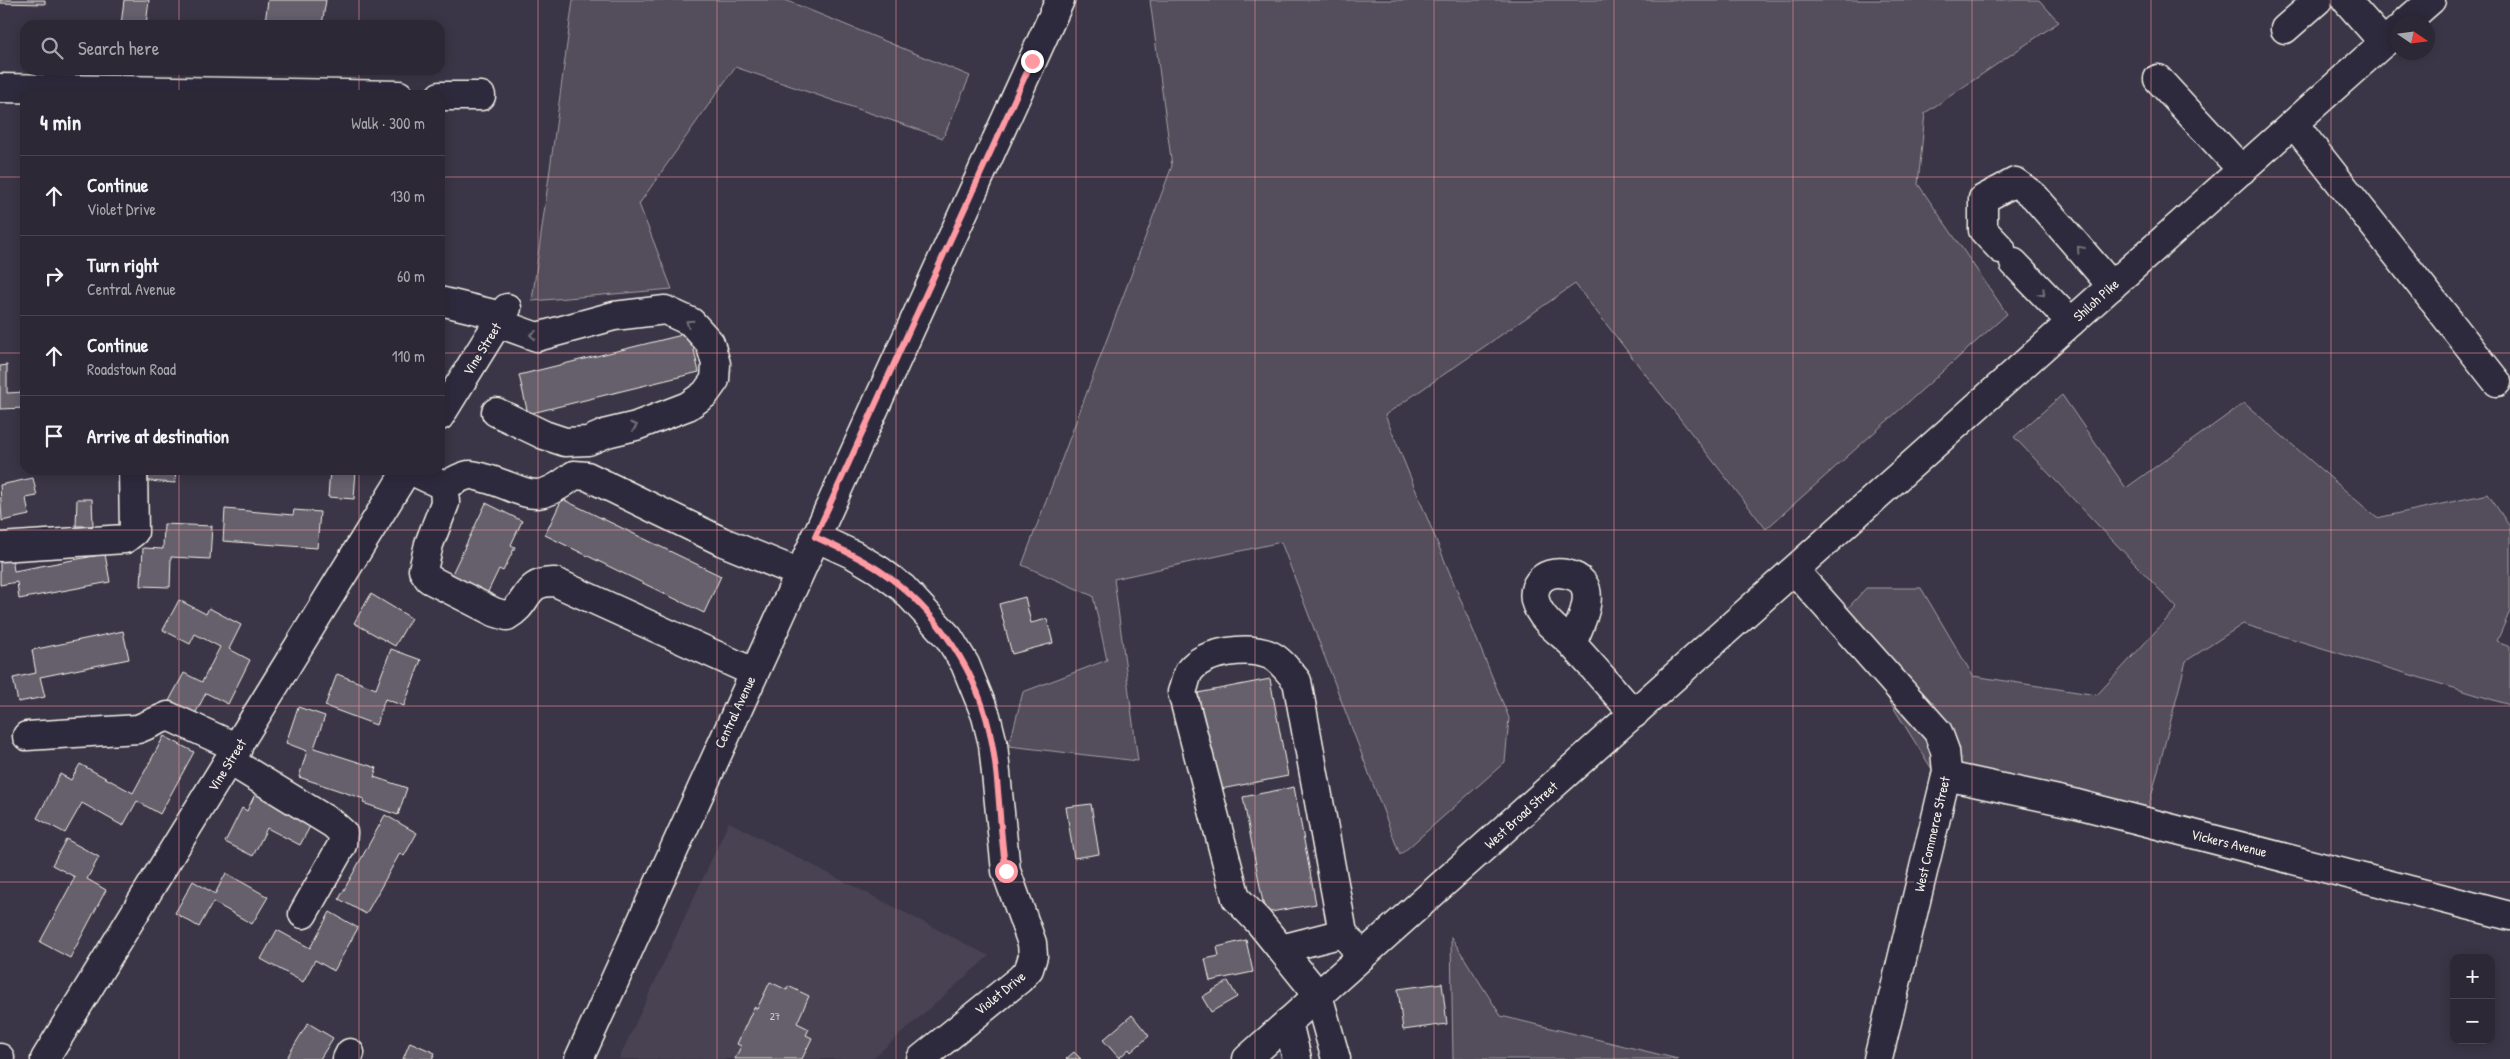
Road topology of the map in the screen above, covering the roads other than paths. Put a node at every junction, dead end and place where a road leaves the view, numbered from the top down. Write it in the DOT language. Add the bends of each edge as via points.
graph roads {
  1 [pos="1060,0"];
  2 [pos="2318,0"];
  3 [pos="2346,0"];
  4 [pos="2431,0"];
  5 [pos="2414,15"];
  6 [pos="2285,29"];
  7 [pos="2390,35"];
  8 [pos="2390,37"];
  9 [pos="2158,79"];
  10 [pos="0,88"];
  11 [pos="114,90"];
  12 [pos="445,96"];
  13 [pos="481,96"];
  14 [pos="2294,124"];
  15 [pos="2242,170"];
  16 [pos="2112,286"];
  17 [pos="445,302"];
  18 [pos="502,316"];
  19 [pos="2071,322"];
  20 [pos="2497,382"];
  21 [pos="445,408"];
  22 [pos="496,412"];
  23 [pos="588,441"];
  24 [pos="133,475"];
  25 [pos="403,475"];
  26 [pos="421,475"];
  27 [pos="587,476"];
  28 [pos="444,486"];
  29 [pos="815,537"];
  30 [pos="0,547"];
  31 [pos="1795,571"];
  32 [pos="799,572"];
  33 [pos="1572,644"];
  34 [pos="754,672"];
  35 [pos="1634,714"];
  36 [pos="27,736"];
  37 [pos="234,755"];
  38 [pos="1946,776"];
  39 [pos="303,914"];
  40 [pos="2510,916"];
  41 [pos="1343,932"];
  42 [pos="1281,949"];
  43 [pos="1362,956"];
  44 [pos="1318,996"];
  45 [pos="1288,1022"];
  46 [pos="46,1059"];
  47 [pos="579,1059"];
  48 [pos="920,1059"];
  49 [pos="1247,1059"];
  50 [pos="1297,1059"];
  51 [pos="1336,1059"];
  52 [pos="1878,1059"];
  1 -- 29 [label="main road, Central Avenue"];
  2 -- 6 [label="main road"];
  3 -- 7 [label="main road"];
  4 -- 5 [label="main road"];
  8 -- 14 [label="main road, Shiloh Pike"];
  9 -- 15 [label="main road"];
  10 -- 11 [label="main road"];
  12 -- 13 [label="main road"];
  14 -- 15 [label="main road, Shiloh Pike"];
  14 -- 20 [label="main road"];
  15 -- 16 [label="main road, Shiloh Pike"];
  16 -- 19 [label="main road, Shiloh Pike"];
  16 -- 19 [label="main road, one-way" via="2034,196 2015,182 1983,200 1983,230"];
  17 -- 18 [label="main road"];
  18 -- 21 [label="main road, Vine Street"];
  23 -- 18 [label="main road, one-way" via="688,406 705,394 714,380 716,364 710,343 691,322 665,310 614,316 537,337"];
  19 -- 31 [label="main road, Shiloh Pike"];
  22 -- 23 [label="main road" via="565,442"];
  23 -- 27 [label="main road"];
  24 -- 30 [label="main road" via="134,532 125,539"];
  25 -- 37 [label="main road, Vine Street"];
  26 -- 28 [label="main road"];
  27 -- 28 [label="main road" via="574,475 545,493 526,494 470,474"];
  27 -- 32 [label="main road" via="723,542"];
  28 -- 34 [label="main road" via="445,503 423,570 429,579 507,616 518,610 530,590 546,581 555,582"];
  29 -- 32 [label="main road, Central Avenue"];
  29 -- 48 [label="main road, Violet Drive" via="879,570 903,588 949,638 965,664 986,716 993,744 1006,871 1032,943 1033,956 1029,969 1020,979"];
  31 -- 35 [label="main road, West Broad Street"];
  31 -- 38 [label="main road, West Commerce Street" via="1938,732 1945,751"];
  32 -- 34 [label="main road, Central Avenue"];
  33 -- 35 [label="main road"];
  34 -- 47 [label="main road, Central Avenue"];
  35 -- 43 [label="main road, West Broad Street"];
  36 -- 37 [label="main road" via="138,729 168,716"];
  37 -- 39 [label="main road" via="343,833 342,845"];
  37 -- 46 [label="main road, Vine Street"];
  38 -- 40 [label="main road, Vickers Avenue" via="2077,804"];
  38 -- 52 [label="main road, West Commerce Street"];
  41 -- 42 [label="main road"];
  41 -- 42 [label="main road" via="1297,681 1269,655 1223,652 1207,657 1190,670 1182,692 1236,898"];
  41 -- 43 [label="main road"];
  42 -- 44 [label="main road"];
  43 -- 44 [label="main road, West Broad Street"];
  44 -- 45 [label="main road, West Broad Street"];
  44 -- 51 [label="main road"];
  45 -- 49 [label="main road, West Broad Street"];
  45 -- 50 [label="main road"];
}
